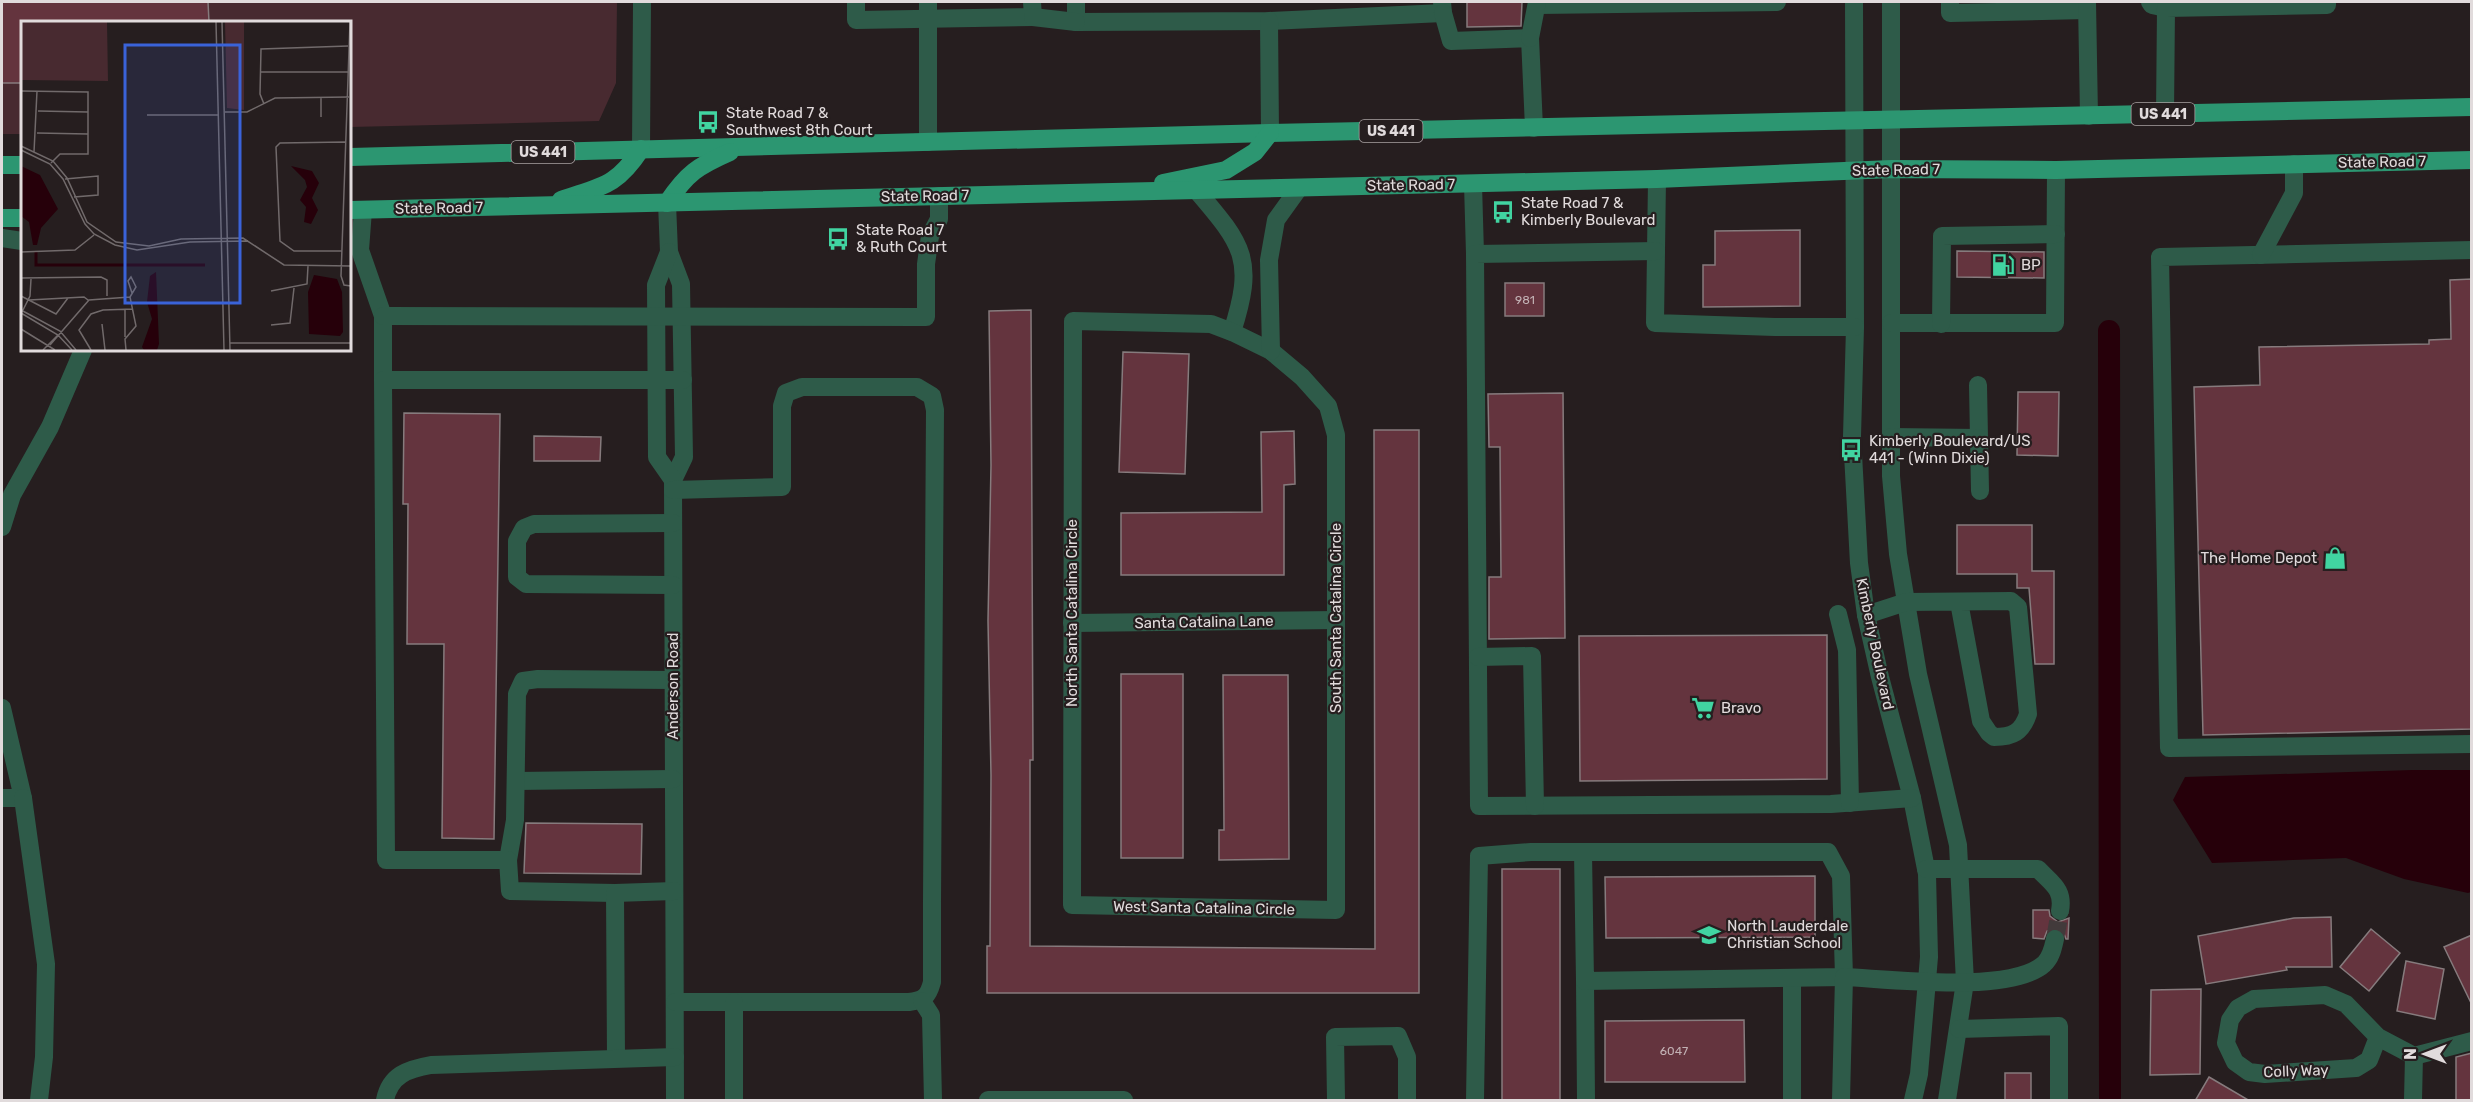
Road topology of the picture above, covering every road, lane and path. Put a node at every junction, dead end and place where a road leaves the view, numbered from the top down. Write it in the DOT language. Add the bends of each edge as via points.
graph roads {
  1 [pos="642,2"];
  2 [pos="856,2"];
  3 [pos="1076,2"];
  4 [pos="1777,2"];
  5 [pos="1854,2"];
  6 [pos="1891,2"];
  7 [pos="1950,2"];
  8 [pos="2326,2"];
  9 [pos="1538,3"];
  10 [pos="2158,5"];
  11 [pos="2087,6"];
  12 [pos="1443,7"];
  13 [pos="1032,9"];
  14 [pos="928,10"];
  15 [pos="1269,21"];
  16 [pos="1076,22"];
  17 [pos="1530,38"];
  18 [pos="2472,107"];
  19 [pos="2165,114"];
  20 [pos="2089,116"];
  21 [pos="1892,120"];
  22 [pos="1854,121"];
  23 [pos="1534,128"];
  24 [pos="1270,133"];
  25 [pos="928,142"];
  26 [pos="738,148"];
  27 [pos="641,149"];
  28 [pos="351,156"];
  29 [pos="2472,160"];
  30 [pos="2294,164"];
  31 [pos="2,165"];
  32 [pos="21,165"];
  33 [pos="1892,169"];
  34 [pos="2056,170"];
  35 [pos="1855,171"];
  36 [pos="1658,179"];
  37 [pos="1473,184"];
  38 [pos="1299,188"];
  39 [pos="1197,191"];
  40 [pos="1126,192"];
  41 [pos="939,196"];
  42 [pos="667,203"];
  43 [pos="539,207"];
  44 [pos="356,210"];
  45 [pos="2,218"];
  46 [pos="21,218"];
  47 [pos="2056,234"];
  48 [pos="2,238"];
  49 [pos="21,241"];
  50 [pos="2472,250"];
  51 [pos="1656,251"];
  52 [pos="669,252"];
  53 [pos="1476,254"];
  54 [pos="2261,255"];
  55 [pos="383,316"];
  56 [pos="656,316"];
  57 [pos="682,316"];
  58 [pos="1073,321"];
  59 [pos="1891,324"];
  60 [pos="1941,324"];
  61 [pos="1855,327"];
  62 [pos="1232,332"];
  63 [pos="83,351"];
  64 [pos="1271,351"];
  65 [pos="383,380"];
  66 [pos="683,380"];
  67 [pos="657,381"];
  68 [pos="1978,385"];
  69 [pos="1891,437"];
  70 [pos="1979,438"];
  71 [pos="673,485"];
  72 [pos="1980,491"];
  73 [pos="673,523"];
  74 [pos="2,527"];
  75 [pos="673,585"];
  76 [pos="1906,602"];
  77 [pos="1959,602"];
  78 [pos="1838,614"];
  79 [pos="1866,615"];
  80 [pos="1336,620"];
  81 [pos="1072,623"];
  82 [pos="1478,657"];
  83 [pos="673,680"];
  84 [pos="2,708"];
  85 [pos="2472,744"];
  86 [pos="673,779"];
  87 [pos="517,781"];
  88 [pos="2,798"];
  89 [pos="23,798"];
  90 [pos="1912,798"];
  91 [pos="1850,803"];
  92 [pos="1535,806"];
  93 [pos="1583,852"];
  94 [pos="508,860"];
  95 [pos="1961,868"];
  96 [pos="1926,869"];
  97 [pos="674,891"];
  98 [pos="615,893"];
  99 [pos="1072,905"];
  100 [pos="1336,910"];
  101 [pos="2060,910"];
  102 [pos="2055,939"];
  103 [pos="1844,977"];
  104 [pos="1792,978"];
  105 [pos="1925,980"];
  106 [pos="1585,981"];
  107 [pos="1965,982"];
  108 [pos="922,1000"];
  109 [pos="675,1002"];
  110 [pos="734,1002"];
  111 [pos="1959,1029"];
  112 [pos="2378,1037"];
  113 [pos="2472,1041"];
  114 [pos="2414,1056"];
  115 [pos="675,1057"];
  116 [pos="616,1058"];
  117 [pos="39,1101"];
  118 [pos="385,1101"];
  119 [pos="675,1101"];
  120 [pos="734,1101"];
  121 [pos="933,1101"];
  122 [pos="988,1101"];
  123 [pos="1124,1101"];
  124 [pos="1336,1101"];
  125 [pos="1407,1101"];
  126 [pos="1475,1101"];
  127 [pos="1586,1101"];
  128 [pos="1792,1101"];
  129 [pos="1841,1101"];
  130 [pos="1913,1101"];
  131 [pos="1947,1101"];
  132 [pos="2059,1101"];
  133 [pos="2412,1101"];
  1 -- 27 [label="street"];
  2 -- 14 [label="street" via="856,20"];
  3 -- 16 [label="street"];
  4 -- 9 [label="street"];
  5 -- 22 [label="street, Kimberly Boulevard"];
  6 -- 21 [label="street"];
  7 -- 11 [label="street" via="1950,13"];
  8 -- 10 [label="street"];
  9 -- 17 [label="street"];
  10 -- 19 [label="street"];
  11 -- 20 [label="street"];
  12 -- 15 [label="street"];
  12 -- 17 [label="street" via="1451,41"];
  13 -- 14 [label="street"];
  13 -- 16 [label="street"];
  14 -- 25 [label="street"];
  15 -- 16 [label="street"];
  15 -- 24 [label="street"];
  17 -- 23 [label="street"];
  18 -- 19 [label="main road, US 441"];
  19 -- 20 [label="main road, US 441"];
  20 -- 21 [label="main road, US 441"];
  21 -- 22 [label="main road, US 441"];
  21 -- 33 [label="street"];
  22 -- 23 [label="main road, US 441"];
  22 -- 35 [label="street, Kimberly Boulevard"];
  23 -- 24 [label="main road, US 441"];
  24 -- 25 [label="main road, US 441"];
  24 -- 40 [label="main road" via="1255,152 1226,170"];
  25 -- 26 [label="main road, US 441"];
  26 -- 27 [label="main road, US 441"];
  26 -- 42 [label="main road" via="700,165"];
  27 -- 28 [label="main road, US 441"];
  27 -- 43 [label="main road" via="628,169 611,183"];
  29 -- 30 [label="main road, State Road 7"];
  30 -- 34 [label="main road, State Road 7"];
  30 -- 54 [label="street" via="2294,193"];
  31 -- 32 [label="main road"];
  33 -- 34 [label="main road, State Road 7"];
  33 -- 35 [label="main road, State Road 7"];
  33 -- 59 [label="street"];
  34 -- 47 [label="street"];
  35 -- 36 [label="main road, State Road 7"];
  35 -- 61 [label="street, Kimberly Boulevard"];
  36 -- 37 [label="main road, State Road 7"];
  36 -- 51 [label="street"];
  37 -- 38 [label="main road, State Road 7"];
  37 -- 53 [label="street"];
  38 -- 39 [label="main road, State Road 7"];
  38 -- 64 [label="street" via="1276,220 1269,260"];
  39 -- 40 [label="main road, State Road 7"];
  39 -- 62 [label="street" via="1239,246 1244,272 1242,300"];
  40 -- 41 [label="main road, State Road 7"];
  41 -- 42 [label="main road, State Road 7"];
  41 -- 57 [label="street" via="939,219 930,236 926,317"];
  42 -- 43 [label="main road, State Road 7"];
  42 -- 52 [label="street, Anderson Road"];
  43 -- 44 [label="main road, State Road 7"];
  44 -- 55 [label="street" via="360,250"];
  45 -- 46 [label="main road"];
  47 -- 60 [label="street" via="1942,236"];
  47 -- 60 [label="street" via="2055,322"];
  48 -- 49 [label="street"];
  50 -- 54 [label="street"];
  51 -- 53 [label="street"];
  51 -- 61 [label="street" via="1655,323"];
  52 -- 56 [label="street, Anderson Road" via="656,285"];
  52 -- 57 [label="street, Anderson Road" via="681,284"];
  53 -- 82 [label="street"];
  54 -- 85 [label="street" via="2160,257 2169,748"];
  55 -- 56 [label="street"];
  55 -- 65 [label="street"];
  56 -- 57 [label="street"];
  56 -- 67 [label="street, Anderson Road"];
  57 -- 66 [label="street, Anderson Road"];
  58 -- 62 [label="street, South Santa Catalina Circle" via="1211,324"];
  58 -- 81 [label="street, North Santa Catalina Circle"];
  59 -- 60 [label="street"];
  59 -- 69 [label="street"];
  61 -- 79 [label="street, Kimberly Boulevard" via="1852,436"];
  62 -- 64 [label="street, South Santa Catalina Circle"];
  63 -- 74 [label="street" via="50,427 12,495"];
  64 -- 80 [label="street, South Santa Catalina Circle" via="1328,406 1336,435"];
  65 -- 67 [label="street"];
  65 -- 94 [label="street" via="386,860"];
  66 -- 67 [label="street"];
  66 -- 71 [label="street, Anderson Road" via="684,457"];
  67 -- 71 [label="street, Anderson Road" via="657,457"];
  68 -- 70 [label="street"];
  69 -- 70 [label="street"];
  69 -- 76 [label="street" via="1895,520"];
  70 -- 72 [label="street"];
  71 -- 73 [label="street, Anderson Road"];
  71 -- 108 [label="street" via="782,487 782,406 786,393 802,387 917,387 932,396 932,982"];
  73 -- 75 [label="street, Anderson Road"];
  73 -- 75 [label="street" via="534,524 524,528 517,541 517,577 526,584"];
  75 -- 83 [label="street, Anderson Road"];
  76 -- 77 [label="street"];
  76 -- 79 [label="street"];
  76 -- 95 [label="street"];
  77 -- 77 [label="street" via="2011,601 2018,607 2028,714 2024,727 2015,734 1994,737 1981,721"];
  78 -- 91 [label="street" via="1847,650"];
  79 -- 90 [label="street, Kimberly Boulevard"];
  80 -- 81 [label="street, Santa Catalina Lane"];
  80 -- 100 [label="street, South Santa Catalina Circle"];
  81 -- 99 [label="street, North Santa Catalina Circle"];
  82 -- 92 [label="street" via="1532,656"];
  82 -- 92 [label="street" via="1479,806"];
  83 -- 86 [label="street, Anderson Road"];
  83 -- 87 [label="street" via="523,681 517,694"];
  84 -- 89 [label="street"];
  86 -- 87 [label="street"];
  86 -- 97 [label="street, Anderson Road"];
  87 -- 94 [label="street"];
  88 -- 89 [label="street"];
  89 -- 117 [label="street" via="46,964"];
  90 -- 91 [label="street"];
  90 -- 96 [label="street, Kimberly Boulevard"];
  91 -- 92 [label="street"];
  93 -- 103 [label="street" via="1828,852 1841,876"];
  93 -- 106 [label="street"];
  93 -- 126 [label="street" via="1479,856"];
  94 -- 98 [label="street" via="510,891"];
  95 -- 96 [label="street"];
  95 -- 101 [label="street" via="2038,869 2060,892"];
  95 -- 107 [label="street"];
  96 -- 105 [label="street, Kimberly Boulevard" via="1929,957"];
  97 -- 98 [label="street"];
  97 -- 109 [label="street, Anderson Road"];
  98 -- 116 [label="street"];
  99 -- 100 [label="street, West Santa Catalina Circle"];
  102 -- 107 [label="street" via="2051,955 2037,969 2014,979"];
  103 -- 104 [label="street"];
  103 -- 105 [label="street"];
  103 -- 129 [label="street"];
  104 -- 106 [label="street"];
  104 -- 128 [label="street"];
  105 -- 107 [label="street"];
  105 -- 130 [label="street, Kimberly Boulevard" via="1919,1074"];
  106 -- 127 [label="street"];
  107 -- 111 [label="street"];
  108 -- 110 [label="street"];
  108 -- 121 [label="street" via="931,1016"];
  109 -- 110 [label="street"];
  109 -- 115 [label="street, Anderson Road"];
  110 -- 120 [label="street"];
  111 -- 131 [label="street"];
  111 -- 132 [label="street" via="2059,1026"];
  112 -- 112 [label="street, Colly Way" via="2346,1004 2325,995 2254,999 2238,1008 2230,1020 2226,1043 2235,1062 2249,1072 2265,1074 2356,1068 2369,1060"];
  112 -- 114 [label="street, Colly Way"];
  113 -- 114 [label="street"];
  114 -- 133 [label="street"];
  115 -- 116 [label="street"];
  115 -- 119 [label="street, Anderson Road"];
  116 -- 118 [label="street" via="425,1066 399,1074"];
  122 -- 123 [label="street"];
  124 -- 125 [label="street" via="1335,1037 1398,1036 1407,1057"];
}
